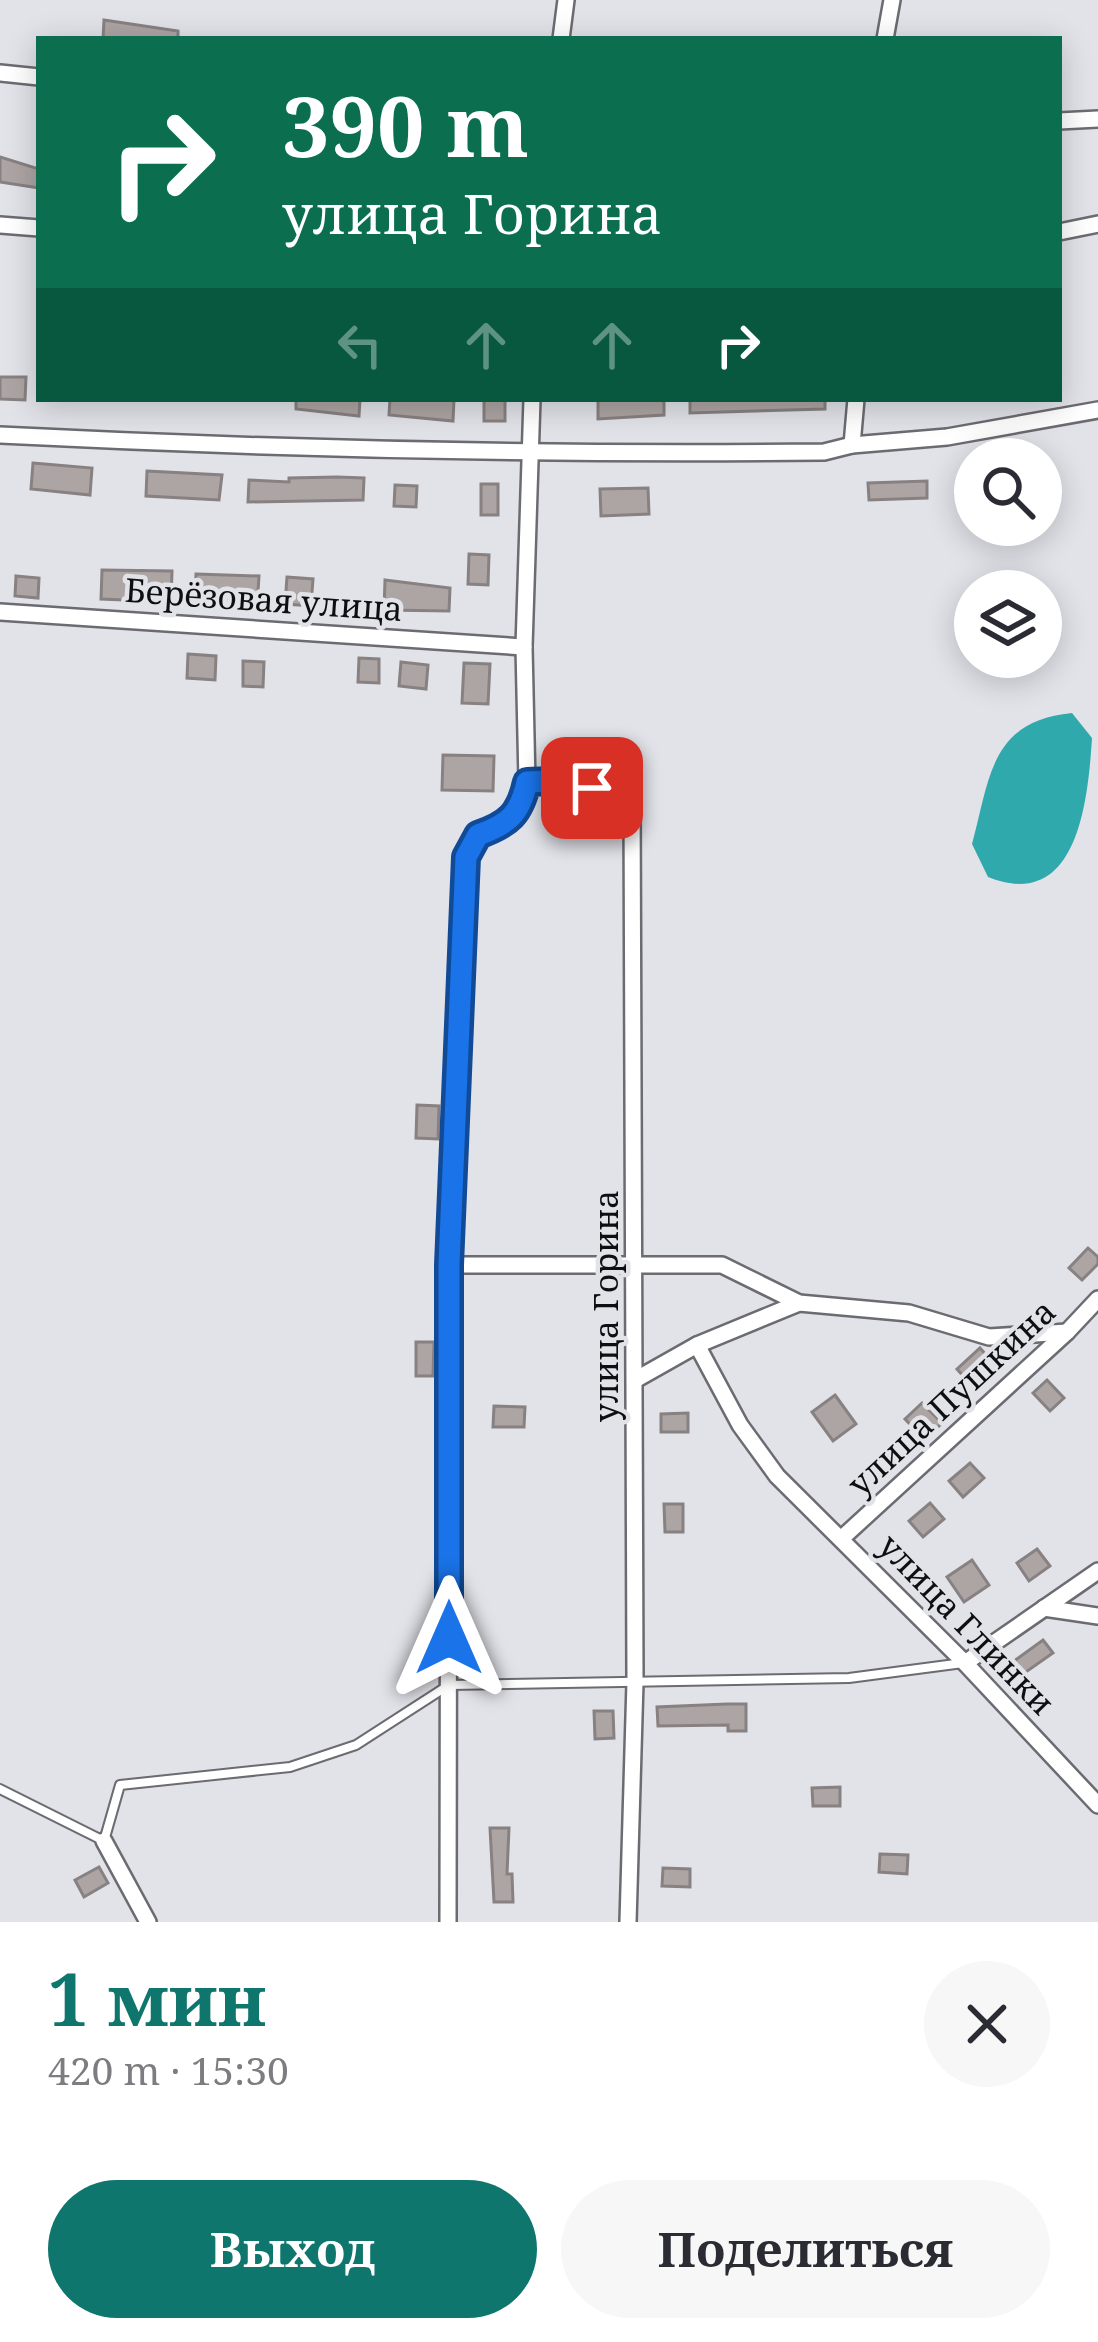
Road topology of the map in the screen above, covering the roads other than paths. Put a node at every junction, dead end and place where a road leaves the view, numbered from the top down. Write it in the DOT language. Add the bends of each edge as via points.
graph roads {
  1 [pos="566,0"];
  2 [pos="892,0"];
  3 [pos="561,36"];
  4 [pos="885,36"];
  5 [pos="0,73"];
  6 [pos="36,77"];
  7 [pos="1098,119"];
  8 [pos="1062,121"];
  9 [pos="1098,224"];
  10 [pos="0,225"];
  11 [pos="36,228"];
  12 [pos="1062,231"];
  13 [pos="532,402"];
  14 [pos="856,402"];
  15 [pos="1098,410"];
  16 [pos="0,435"];
  17 [pos="852,445"];
  18 [pos="529,453"];
  19 [pos="0,612"];
  20 [pos="524,646"];
  21 [pos="527,782"];
  22 [pos="449,1265"];
  23 [pos="635,1265"];
  24 [pos="1098,1300"];
  25 [pos="799,1303"];
  26 [pos="1067,1332"];
  27 [pos="697,1345"];
  28 [pos="635,1380"];
  29 [pos="842,1538"];
  30 [pos="1098,1570"];
  31 [pos="1044,1608"];
  32 [pos="1098,1616"];
  33 [pos="965,1663"];
  34 [pos="635,1682"];
  35 [pos="448,1685"];
  36 [pos="0,1789"];
  37 [pos="1098,1805"];
  38 [pos="104,1841"];
  39 [pos="148,1922"];
  40 [pos="448,1922"];
  41 [pos="628,1922"];
  1 -- 3 [label="street"];
  2 -- 4 [label="street"];
  5 -- 6 [label="street"];
  7 -- 8 [label="street"];
  9 -- 12 [label="street"];
  10 -- 11 [label="street"];
  13 -- 18 [label="street"];
  14 -- 17 [label="street"];
  15 -- 17 [label="street"];
  16 -- 18 [label="street"];
  17 -- 18 [label="street" via="824,452"];
  18 -- 20 [label="street"];
  19 -- 20 [label="street, Берёзовая улица"];
  20 -- 21 [label="street"];
  21 -- 22 [label="street" via="521,811 478,835 466,857"];
  21 -- 23 [label="street, улица Горина" via="632,796"];
  22 -- 23 [label="street"];
  22 -- 35 [label="street"];
  23 -- 25 [label="street" via="722,1265"];
  23 -- 28 [label="street, улица Горина"];
  24 -- 26 [label="street, улица Пушкина"];
  25 -- 26 [label="street" via="909,1313 989,1337"];
  25 -- 27 [label="street"];
  26 -- 29 [label="street, улица Пушкина"];
  27 -- 28 [label="street"];
  27 -- 29 [label="street, улица Глинки" via="777,1476"];
  28 -- 34 [label="street, улица Горина"];
  29 -- 33 [label="street, улица Глинки"];
  30 -- 31 [label="street"];
  31 -- 32 [label="street"];
  31 -- 33 [label="street"];
  33 -- 34 [label="lane" via="849,1678"];
  33 -- 37 [label="street, улица Глинки"];
  34 -- 35 [label="lane"];
  34 -- 41 [label="street, улица Горина"];
  35 -- 38 [label="lane" via="356,1745 290,1767 120,1785"];
  35 -- 40 [label="street"];
  36 -- 38 [label="lane"];
  38 -- 39 [label="street"];
}
